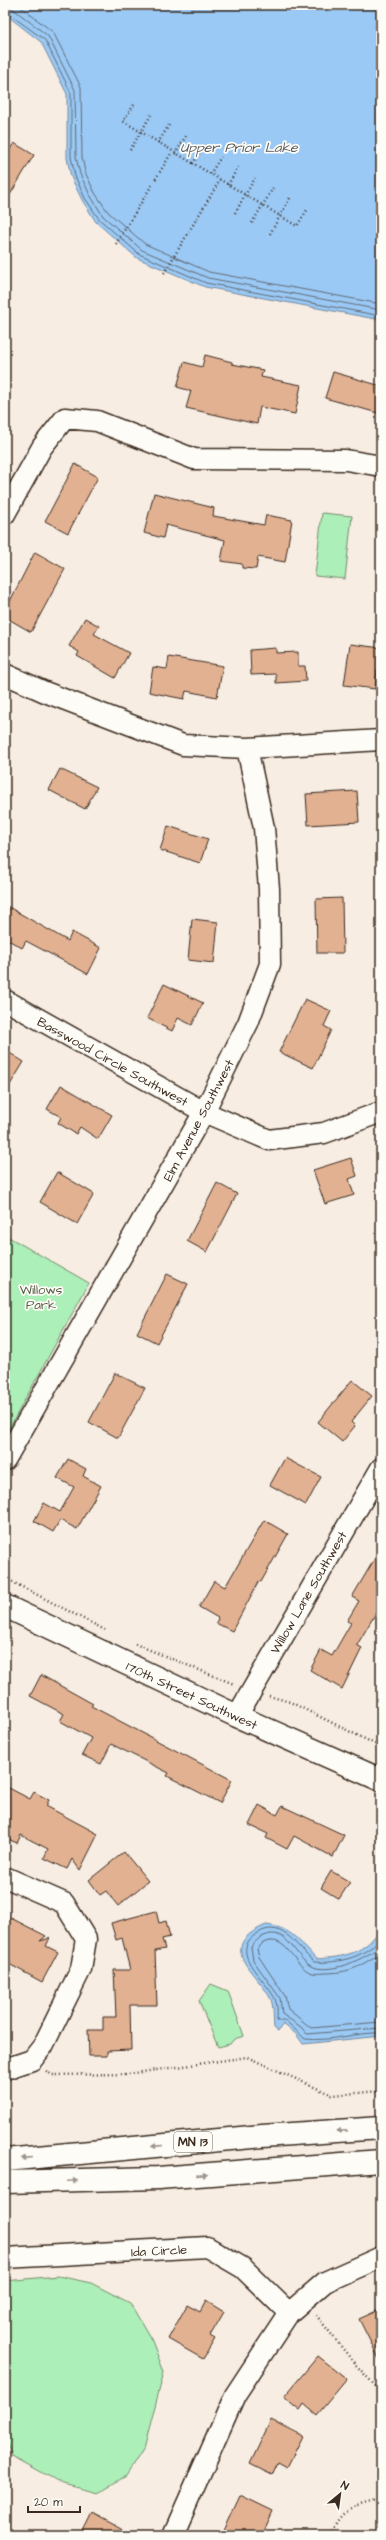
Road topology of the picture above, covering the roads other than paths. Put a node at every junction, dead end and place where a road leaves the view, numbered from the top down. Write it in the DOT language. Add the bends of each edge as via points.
graph roads {
  1 [pos="381,466"];
  2 [pos="5,514"];
  3 [pos="5,674"];
  4 [pos="381,740"];
  5 [pos="247,748"];
  6 [pos="5,1000"];
  7 [pos="204,1112"];
  8 [pos="381,1112"];
  9 [pos="5,1460"];
  10 [pos="381,1468"];
  11 [pos="5,1606"];
  12 [pos="237,1716"];
  13 [pos="381,1780"];
  14 [pos="5,1877"];
  15 [pos="5,2069"];
  16 [pos="381,2128"];
  17 [pos="5,2160"];
  18 [pos="381,2161"];
  19 [pos="5,2182"];
  20 [pos="381,2257"];
  21 [pos="5,2258"];
  22 [pos="289,2313"];
  23 [pos="173,2535"];
  1 -- 2 [label="street" via="346,460 194,459 97,421 65,418 42,447"];
  3 -- 5 [label="street" via="184,745"];
  4 -- 5 [label="street"];
  5 -- 7 [label="street, Elm Avenue Southwest" via="264,828 270,964 248,1023"];
  6 -- 7 [label="street, Basswood Circle Southwest"];
  7 -- 8 [label="street, Basswood Circle Southwest" via="269,1140 324,1133"];
  7 -- 9 [label="street, Elm Avenue Southwest"];
  10 -- 12 [label="street, Willow Lane Southwest"];
  11 -- 12 [label="main road, 170th Street Southwest"];
  12 -- 13 [label="main road, 170th Street Southwest"];
  14 -- 15 [label="street" via="64,1903 86,1939 81,1968 43,2046 32,2060"];
  16 -- 17 [label="main road, MN 13, one-way" via="262,2136"];
  19 -- 18 [label="main road, one-way" via="158,2178"];
  20 -- 22 [label="street" via="325,2282"];
  21 -- 22 [label="street, Ida Circle" via="207,2247 243,2268"];
  22 -- 23 [label="street" via="234,2395"];
}
